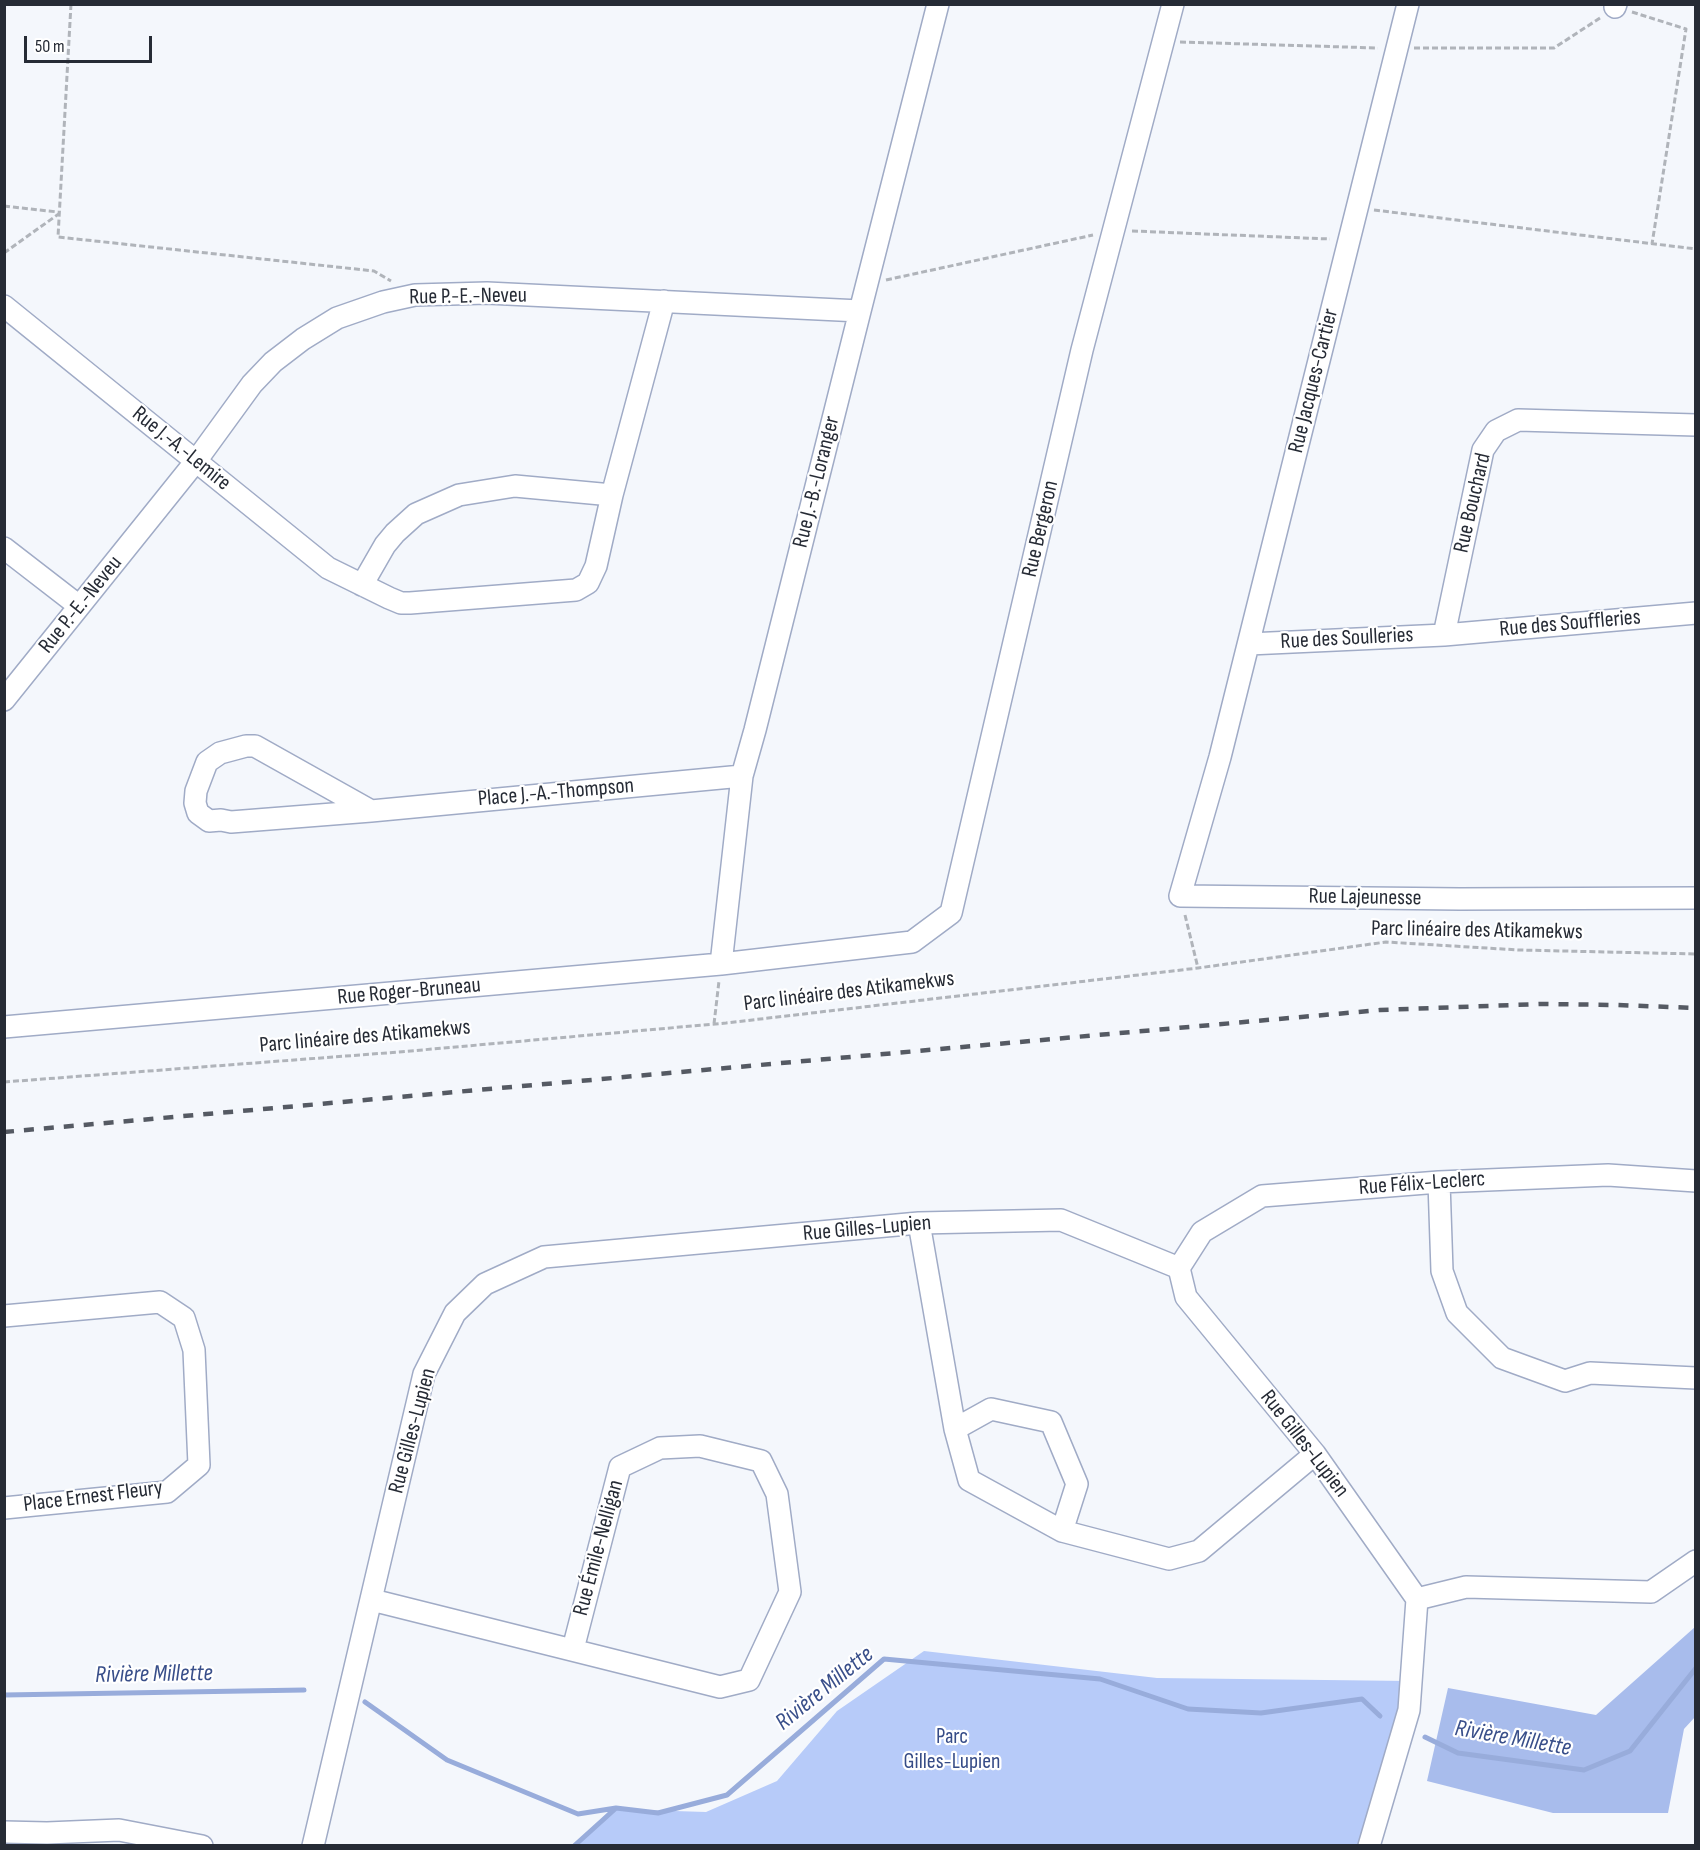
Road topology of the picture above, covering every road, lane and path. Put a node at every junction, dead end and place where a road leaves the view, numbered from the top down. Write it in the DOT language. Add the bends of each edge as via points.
graph roads {
  1 [pos="71,4"];
  2 [pos="938,4"];
  3 [pos="1173,4"];
  4 [pos="1408,4"];
  5 [pos="1616,6"];
  6 [pos="1164,42"];
  7 [pos="1398,49"];
  8 [pos="4,206"];
  9 [pos="1358,208"];
  10 [pos="60,213"];
  11 [pos="1652,244"];
  12 [pos="1695,249"];
  13 [pos="4,254"];
  14 [pos="415,295"];
  15 [pos="664,301"];
  16 [pos="4,306"];
  17 [pos="860,311"];
  18 [pos="1695,425"];
  19 [pos="196,460"];
  20 [pos="612,495"];
  21 [pos="4,548"];
  22 [pos="362,585"];
  23 [pos="79,606"];
  24 [pos="1695,612"];
  25 [pos="1444,635"];
  26 [pos="1249,644"];
  27 [pos="4,700"];
  28 [pos="742,776"];
  29 [pos="371,811"];
  30 [pos="1180,896"];
  31 [pos="1695,898"];
  32 [pos="814,953"];
  33 [pos="1695,954"];
  34 [pos="721,964"];
  35 [pos="1198,968"];
  36 [pos="714,1024"];
  37 [pos="4,1027"];
  38 [pos="4,1082"];
  39 [pos="1695,1181"];
  40 [pos="1439,1182"];
  41 [pos="919,1223"];
  42 [pos="1179,1268"];
  43 [pos="4,1316"];
  44 [pos="1695,1378"];
  45 [pos="955,1429"];
  46 [pos="1315,1454"];
  47 [pos="4,1508"];
  48 [pos="1062,1531"];
  49 [pos="1695,1561"];
  50 [pos="1417,1599"];
  51 [pos="372,1600"];
  52 [pos="573,1649"];
  53 [pos="4,1832"];
  54 [pos="46,1839"];
  55 [pos="202,1845"];
  56 [pos="313,1845"];
  57 [pos="1369,1845"];
  1 -- 10 [label="path"];
  2 -- 17 [label="street, Rue J.-B.-Loranger"];
  3 -- 6 [label="street, Rue Bergeron"];
  4 -- 7 [label="street, Rue Jacques-Cartier"];
  5 -- 7 [label="path" via="1554,48"];
  5 -- 11 [label="path" via="1686,29"];
  6 -- 7 [label="path"];
  6 -- 32 [label="street, Rue Bergeron" via="1082,350 951,913 912,942"];
  7 -- 9 [label="street, Rue Jacques-Cartier"];
  8 -- 10 [label="path"];
  9 -- 11 [label="path"];
  9 -- 26 [label="street, Rue Jacques-Cartier"];
  10 -- 13 [label="path"];
  10 -- 14 [label="path" via="58,237 374,271"];
  11 -- 12 [label="path"];
  14 -- 15 [label="street, Rue P.-E.-Neveu" via="487,293"];
  14 -- 19 [label="street, Rue P.-E.-Neveu" via="337,318 303,339 252,384"];
  15 -- 17 [label="street, Rue P.-E.-Neveu"];
  15 -- 20 [label="street, Rue J.-A.-Lemire"];
  16 -- 19 [label="street, Rue J.-A.-Lemire"];
  17 -- 28 [label="street, Rue J.-B.-Loranger"];
  18 -- 25 [label="street, Rue Bouchard" via="1518,420 1496,431 1483,450"];
  19 -- 22 [label="street, Rue J.-A.-Lemire" via="328,568"];
  19 -- 23 [label="street, Rue P.-E.-Neveu"];
  20 -- 22 [label="street" via="515,486 459,495 416,514 402,526 385,545"];
  20 -- 22 [label="street, Rue J.-A.-Lemire" via="596,566 588,583 576,590 401,603"];
  21 -- 23 [label="street"];
  23 -- 27 [label="street, Rue P.-E.-Neveu"];
  24 -- 25 [label="street, Rue des Souffleries"];
  25 -- 26 [label="street, Rue des Soulleries"];
  26 -- 30 [label="street, Rue Jacques-Cartier"];
  28 -- 29 [label="street, Place J.-A.-Thompson"];
  28 -- 34 [label="street, Rue J.-B.-Loranger"];
  29 -- 29 [label="street, Place J.-A.-Thompson" via="255,746 220,753 207,762 195,803 198,813 209,821"];
  30 -- 31 [label="street, Rue Lajeunesse"];
  30 -- 35 [label="path"];
  32 -- 34 [label="street, Rue Roger-Bruneau"];
  33 -- 35 [label="path, Parc linéaire des Atikamekws" via="1386,942"];
  34 -- 36 [label="path"];
  34 -- 37 [label="street, Rue Roger-Bruneau"];
  35 -- 36 [label="path, Parc linéaire des Atikamekws"];
  36 -- 38 [label="path, Parc linéaire des Atikamekws"];
  39 -- 40 [label="street, Rue Félix-Leclerc" via="1608,1174"];
  40 -- 42 [label="street, Rue Félix-Leclerc" via="1262,1196 1203,1232"];
  40 -- 44 [label="street" via="1442,1271 1457,1313 1502,1358 1565,1381 1590,1373"];
  41 -- 42 [label="street, Rue Gilles-Lupien" via="1061,1220"];
  41 -- 45 [label="street"];
  41 -- 51 [label="street, Rue Gilles-Lupien" via="544,1257 485,1284 454,1313 424,1374"];
  42 -- 46 [label="street, Rue Gilles-Lupien" via="1186,1297"];
  43 -- 47 [label="street, Place Ernest Fleury" via="160,1302 184,1318 194,1350 199,1465 167,1492"];
  45 -- 48 [label="street" via="969,1480"];
  45 -- 48 [label="street" via="991,1409 1051,1422 1077,1484"];
  46 -- 48 [label="street" via="1199,1551 1169,1559"];
  46 -- 50 [label="street, Rue Gilles-Lupien"];
  49 -- 50 [label="street" via="1651,1592 1466,1587"];
  50 -- 57 [label="street" via="1409,1710"];
  51 -- 52 [label="street, Rue Émile-Nelligan"];
  51 -- 56 [label="street, Rue Gilles-Lupien"];
  52 -- 52 [label="street, Rue Émile-Nelligan" via="720,1687 749,1680 790,1592 777,1494 761,1461 700,1446 660,1448 620,1467"];
  53 -- 54 [label="street"];
  54 -- 55 [label="street" via="119,1830"];
}
